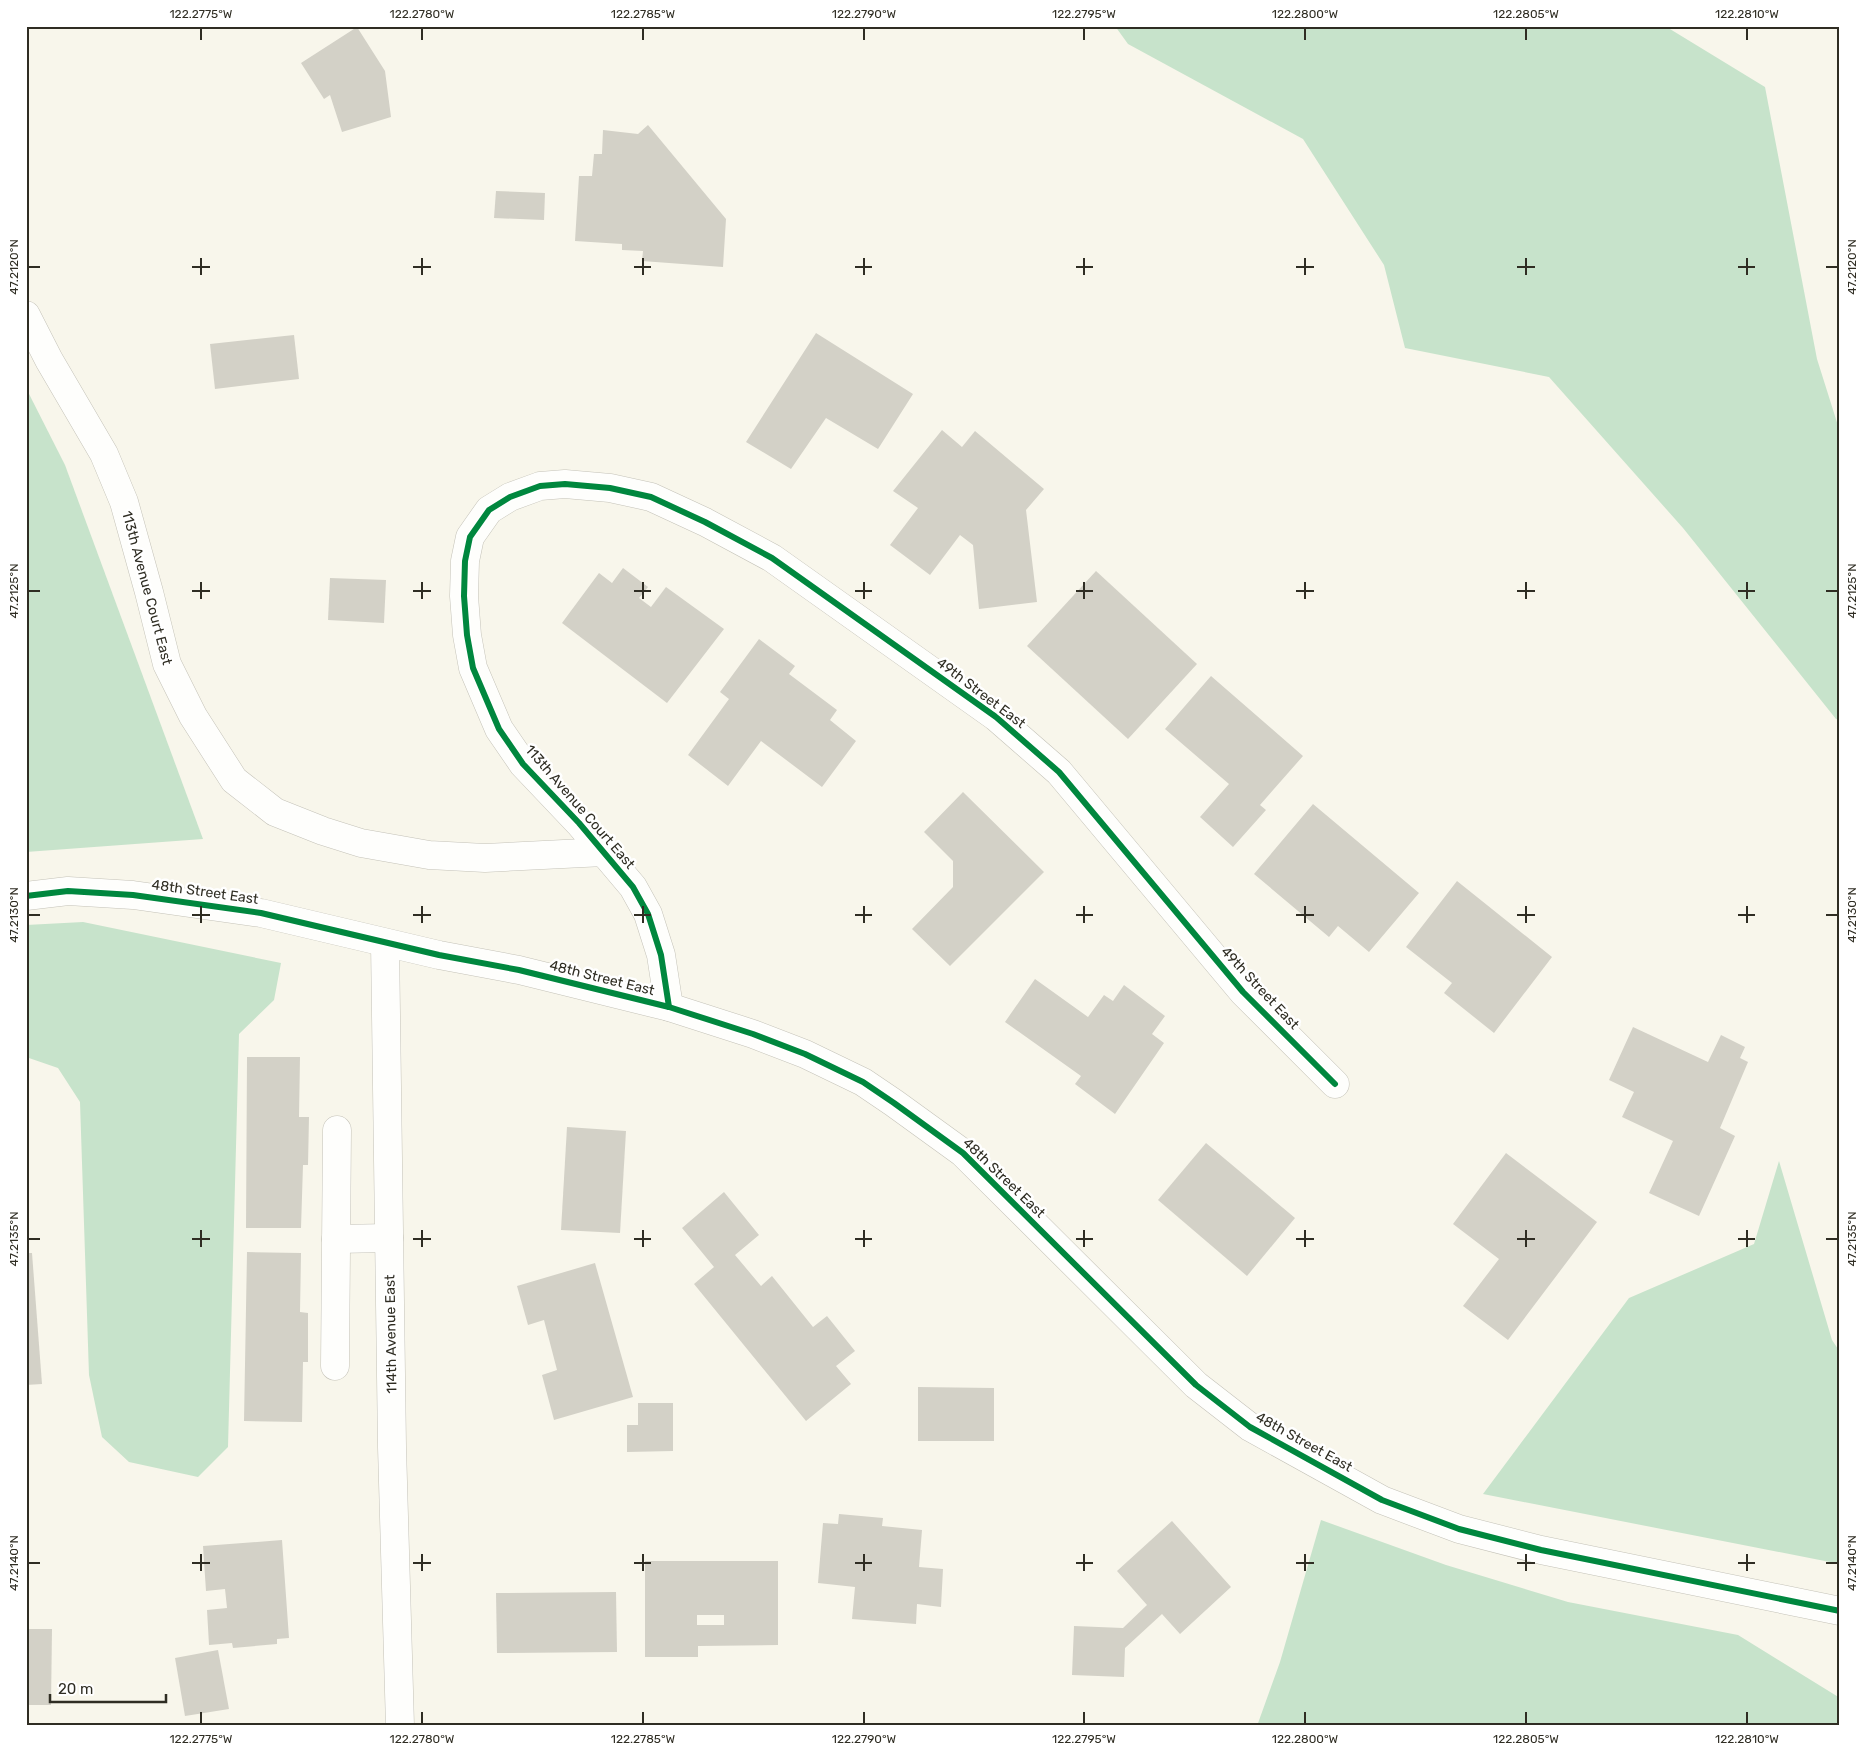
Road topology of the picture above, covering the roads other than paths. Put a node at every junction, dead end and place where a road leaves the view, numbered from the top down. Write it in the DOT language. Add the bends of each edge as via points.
graph roads {
  1 [pos="26,314"];
  2 [pos="540,486"];
  3 [pos="604,852"];
  4 [pos="26,896"];
  5 [pos="385,943"];
  6 [pos="669,1007"];
  7 [pos="1335,1084"];
  8 [pos="337,1130"];
  9 [pos="389,1238"];
  10 [pos="336,1239"];
  11 [pos="335,1366"];
  12 [pos="1840,1611"];
  13 [pos="400,1726"];
  1 -- 3 [label="street, 113th Avenue Court East" via="104,454 126,511 167,664 193,716 234,780 275,812 361,843 429,855 485,858"];
  2 -- 3 [label="street, 113th Avenue Court East" via="510,497 489,510 470,537 465,561 467,635 473,668 499,729 523,764"];
  2 -- 7 [label="street, 49th Street East" via="565,484 642,495 704,522 772,558 996,717 1059,772 1243,992"];
  3 -- 6 [label="street, 113th Avenue Court East" via="633,887 648,914 661,956"];
  4 -- 5 [label="street, 48th Street East" via="68,891 133,894 261,913"];
  5 -- 6 [label="street, 48th Street East" via="519,970"];
  5 -- 9 [label="street, 114th Avenue East"];
  6 -- 12 [label="street, 48th Street East" via="805,1054 863,1082 894,1103 963,1153 1196,1385 1250,1427 1382,1500 1459,1529 1541,1550"];
  8 -- 10 [label="street"];
  9 -- 10 [label="street"];
  9 -- 13 [label="street, 114th Avenue East"];
  10 -- 11 [label="street"];
}
